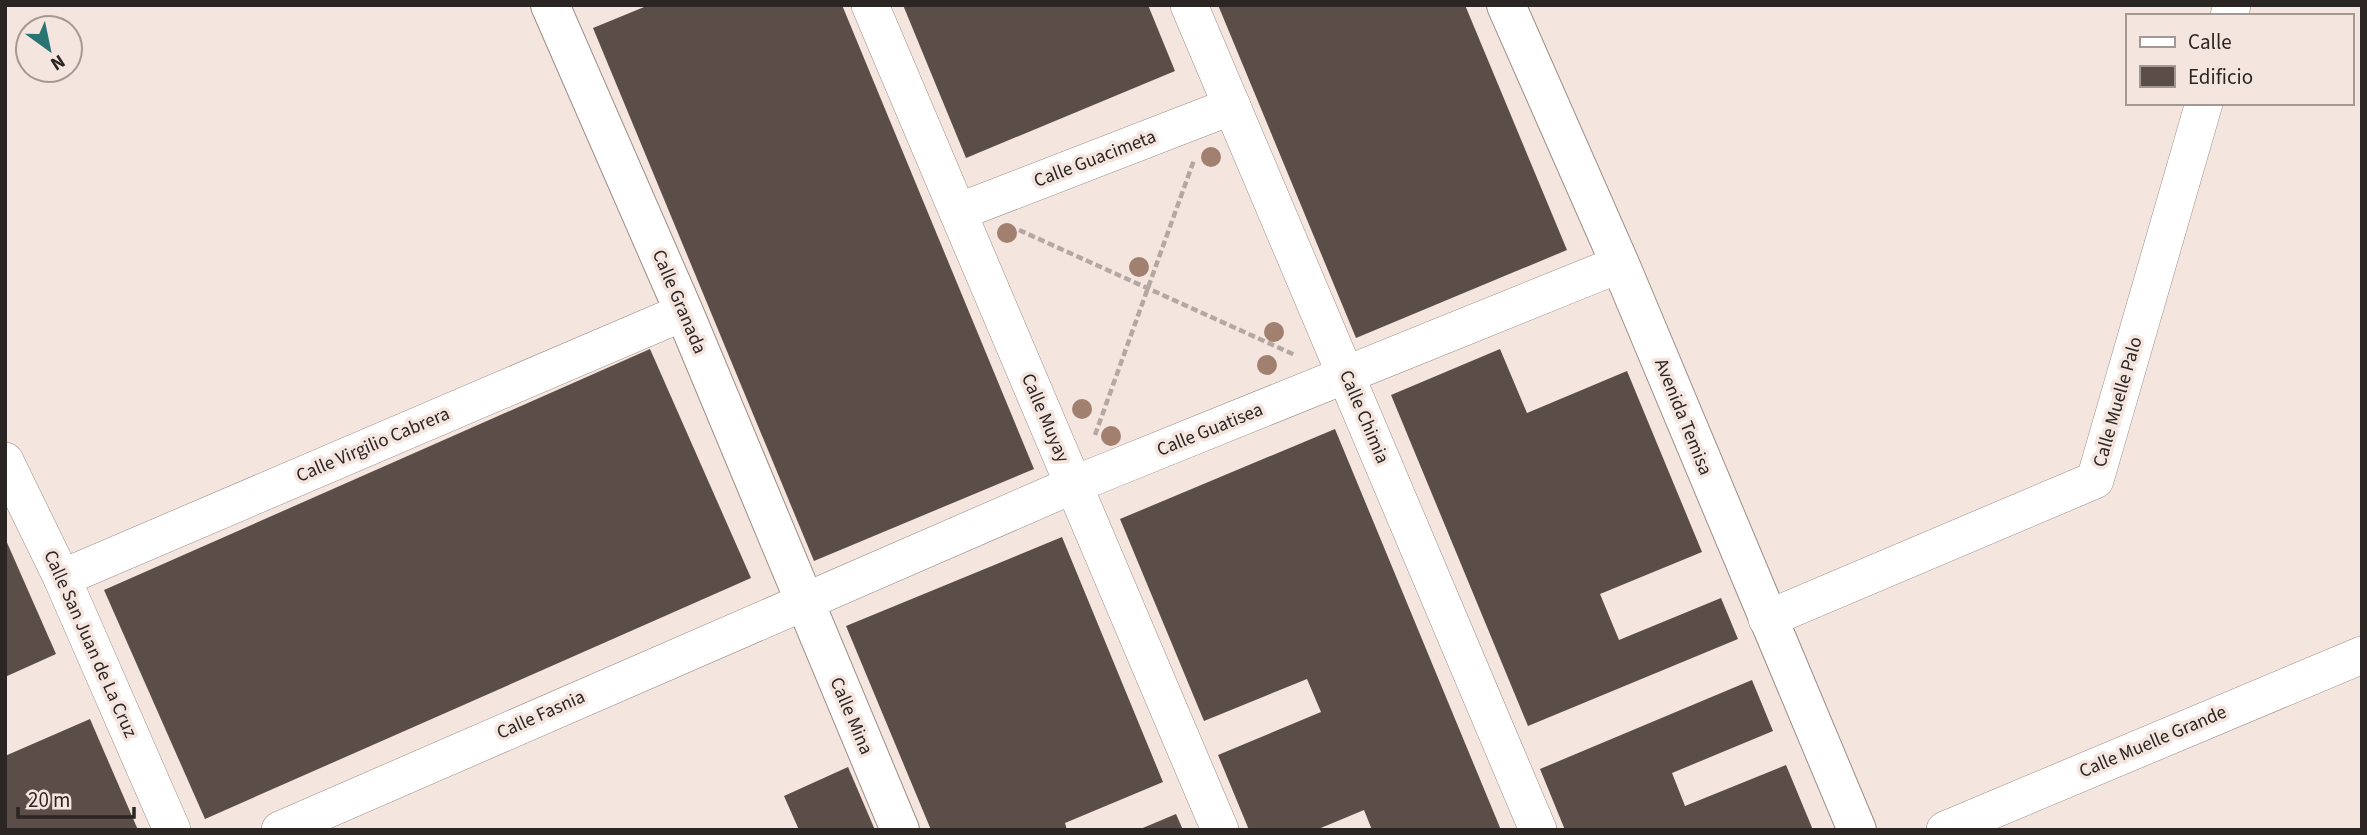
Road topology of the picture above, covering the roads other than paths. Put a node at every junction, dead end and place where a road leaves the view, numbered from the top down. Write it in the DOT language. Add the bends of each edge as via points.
graph roads {
  1 [pos="870,5"];
  2 [pos="1189,5"];
  3 [pos="1506,5"];
  4 [pos="559,8"];
  5 [pos="2203,105"];
  6 [pos="1232,106"];
  7 [pos="973,206"];
  8 [pos="1620,264"];
  9 [pos="684,312"];
  10 [pos="1347,375"];
  11 [pos="5,461"];
  12 [pos="1073,485"];
  13 [pos="62,578"];
  14 [pos="803,601"];
  15 [pos="1767,619"];
  16 [pos="2362,655"];
  17 [pos="172,830"];
  18 [pos="280,830"];
  19 [pos="900,830"];
  20 [pos="1220,830"];
  21 [pos="1538,830"];
  22 [pos="1857,830"];
  23 [pos="1945,830"];
  1 -- 7 [label="street, Calle Muyay"];
  2 -- 6 [label="street, Calle Chimia"];
  3 -- 8 [label="street, Avenida Temisa"];
  4 -- 9 [label="street, Calle Granada"];
  5 -- 15 [label="street, Calle Muelle Palo" via="2095,480"];
  6 -- 7 [label="street, Calle Guacimeta"];
  6 -- 10 [label="street, Calle Chimia"];
  7 -- 12 [label="street, Calle Muyay"];
  8 -- 10 [label="street, Calle Guatisea"];
  8 -- 15 [label="street, Avenida Temisa"];
  9 -- 13 [label="street, Calle Virgilio Cabrera"];
  9 -- 14 [label="street, Calle Granada"];
  10 -- 12 [label="street, Calle Guatisea"];
  10 -- 21 [label="street, Calle Chimia"];
  11 -- 13 [label="street, Calle San Juan de La Cruz"];
  12 -- 14 [label="street, Calle Guatisea"];
  12 -- 20 [label="street, Calle Muyay"];
  13 -- 17 [label="street, Calle San Juan de La Cruz"];
  14 -- 18 [label="street, Calle Fasnia"];
  14 -- 19 [label="street, Calle Mina"];
  15 -- 22 [label="street, Avenida Temisa"];
  16 -- 23 [label="street, Calle Muelle Grande"];
}
